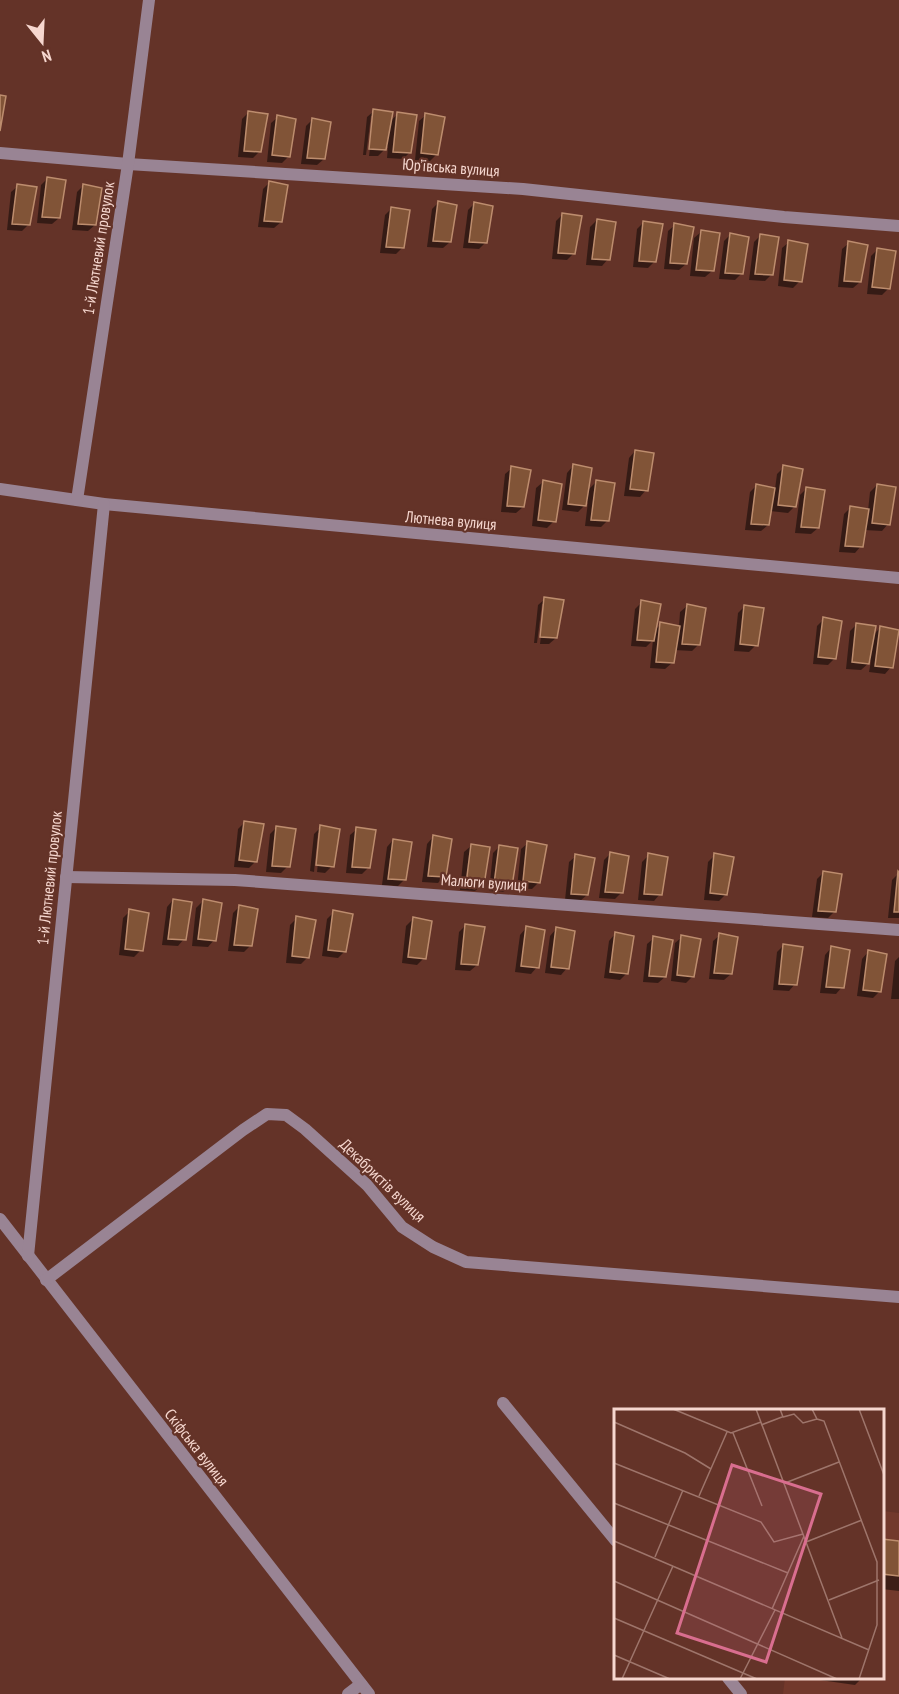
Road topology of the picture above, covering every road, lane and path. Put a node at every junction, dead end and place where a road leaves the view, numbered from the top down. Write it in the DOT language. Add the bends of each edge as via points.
graph roads {
  1 [pos="149,0"];
  2 [pos="0,153"];
  3 [pos="128,164"];
  4 [pos="899,226"];
  5 [pos="0,489"];
  6 [pos="77,500"];
  7 [pos="104,504"];
  8 [pos="899,578"];
  9 [pos="66,878"];
  10 [pos="899,930"];
  11 [pos="0,1219"];
  12 [pos="28,1256"];
  13 [pos="46,1280"];
  14 [pos="899,1297"];
  15 [pos="503,1403"];
  16 [pos="614,1540"];
  17 [pos="730,1679"];
  18 [pos="361,1684"];
  19 [pos="348,1694"];
  20 [pos="369,1694"];
  21 [pos="741,1694"];
  1 -- 3 [label="street, 1-й Лютневий провулок"];
  2 -- 3 [label="street, Юр’ївська вулиця"];
  3 -- 4 [label="street, Юр’ївська вулиця" via="523,189"];
  3 -- 6 [label="street, 1-й Лютневий провулок"];
  5 -- 6 [label="street, Лютнева вулиця"];
  6 -- 7 [label="street, Лютнева вулиця"];
  7 -- 8 [label="street, Лютнева вулиця"];
  7 -- 9 [label="street, 1-й Лютневий провулок"];
  9 -- 10 [label="street, Малюги вулиця" via="235,880"];
  9 -- 12 [label="street, 1-й Лютневий провулок"];
  11 -- 12 [label="street, Скіфська вулиця"];
  12 -- 13 [label="street, Скіфська вулиця"];
  13 -- 14 [label="street, Декабристів вулиця" via="243,1130 267,1114 276,1114 286,1115 312,1135 367,1185 402,1227 466,1262"];
  13 -- 18 [label="street, Скіфська вулиця"];
  15 -- 16 [label="street"];
  17 -- 21 [label="street"];
  18 -- 19 [label="street"];
  18 -- 20 [label="street, Скіфська вулиця"];
}
